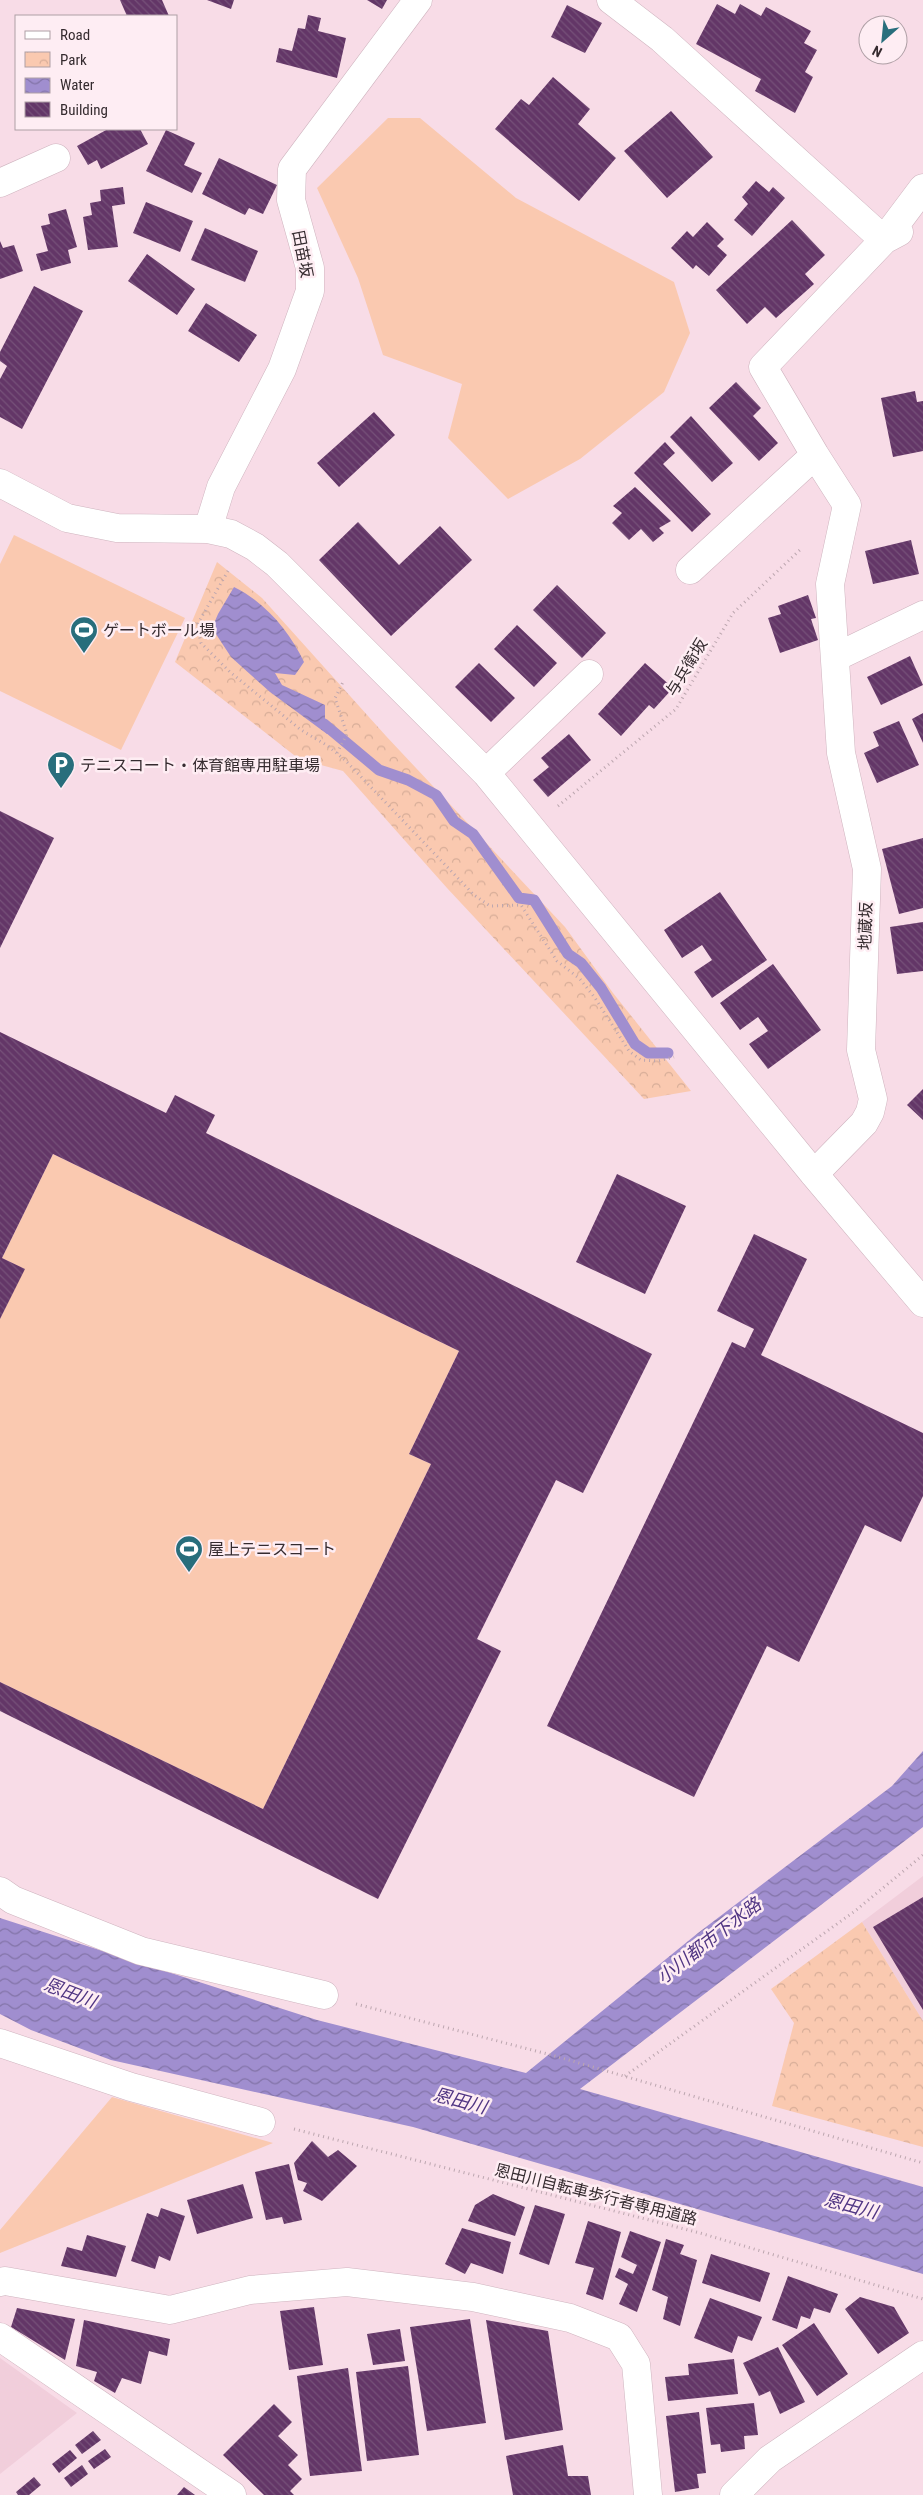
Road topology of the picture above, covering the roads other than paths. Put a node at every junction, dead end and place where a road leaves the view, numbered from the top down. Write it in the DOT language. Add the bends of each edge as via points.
graph roads {
  1 [pos="418,0"];
  2 [pos="611,0"];
  3 [pos="56,158"];
  4 [pos="0,183"];
  5 [pos="923,188"];
  6 [pos="923,220"];
  7 [pos="884,240"];
  8 [pos="815,456"];
  9 [pos="0,483"];
  10 [pos="208,529"];
  11 [pos="690,570"];
  12 [pos="923,615"];
  13 [pos="836,657"];
  14 [pos="589,674"];
  15 [pos="486,773"];
  16 [pos="814,1174"];
  17 [pos="923,1303"];
  18 [pos="0,1891"];
  19 [pos="324,1995"];
  20 [pos="0,2043"];
  21 [pos="261,2122"];
  22 [pos="0,2282"];
  23 [pos="0,2337"];
  24 [pos="923,2355"];
  25 [pos="744,2492"];
  26 [pos="232,2495"];
  27 [pos="648,2495"];
  1 -- 10 [label="street, 田苗坂" via="292,168 291,200 310,268 310,291 282,369 221,487"];
  2 -- 7 [label="street" via="662,39"];
  3 -- 4 [label="street"];
  5 -- 7 [label="street"];
  6 -- 7 [label="street"];
  7 -- 8 [label="street, 地蔵坂" via="763,367"];
  8 -- 11 [label="street"];
  8 -- 13 [label="street, 地蔵坂" via="848,504 830,584"];
  9 -- 10 [label="street" via="68,518 117,528"];
  10 -- 15 [label="street" via="231,534 277,564"];
  12 -- 13 [label="street"];
  13 -- 16 [label="street, 地蔵坂" via="841,753 867,868 862,1050 872,1099 864,1123"];
  14 -- 15 [label="street"];
  15 -- 16 [label="street"];
  16 -- 17 [label="street"];
  18 -- 19 [label="street" via="13,1900 141,1951"];
  20 -- 21 [label="street" via="132,2087"];
  22 -- 27 [label="street" via="170,2310 250,2290 347,2282 473,2297 570,2318 619,2337 636,2364"];
  23 -- 26 [label="street"];
  24 -- 25 [label="street" via="770,2459"];
}
